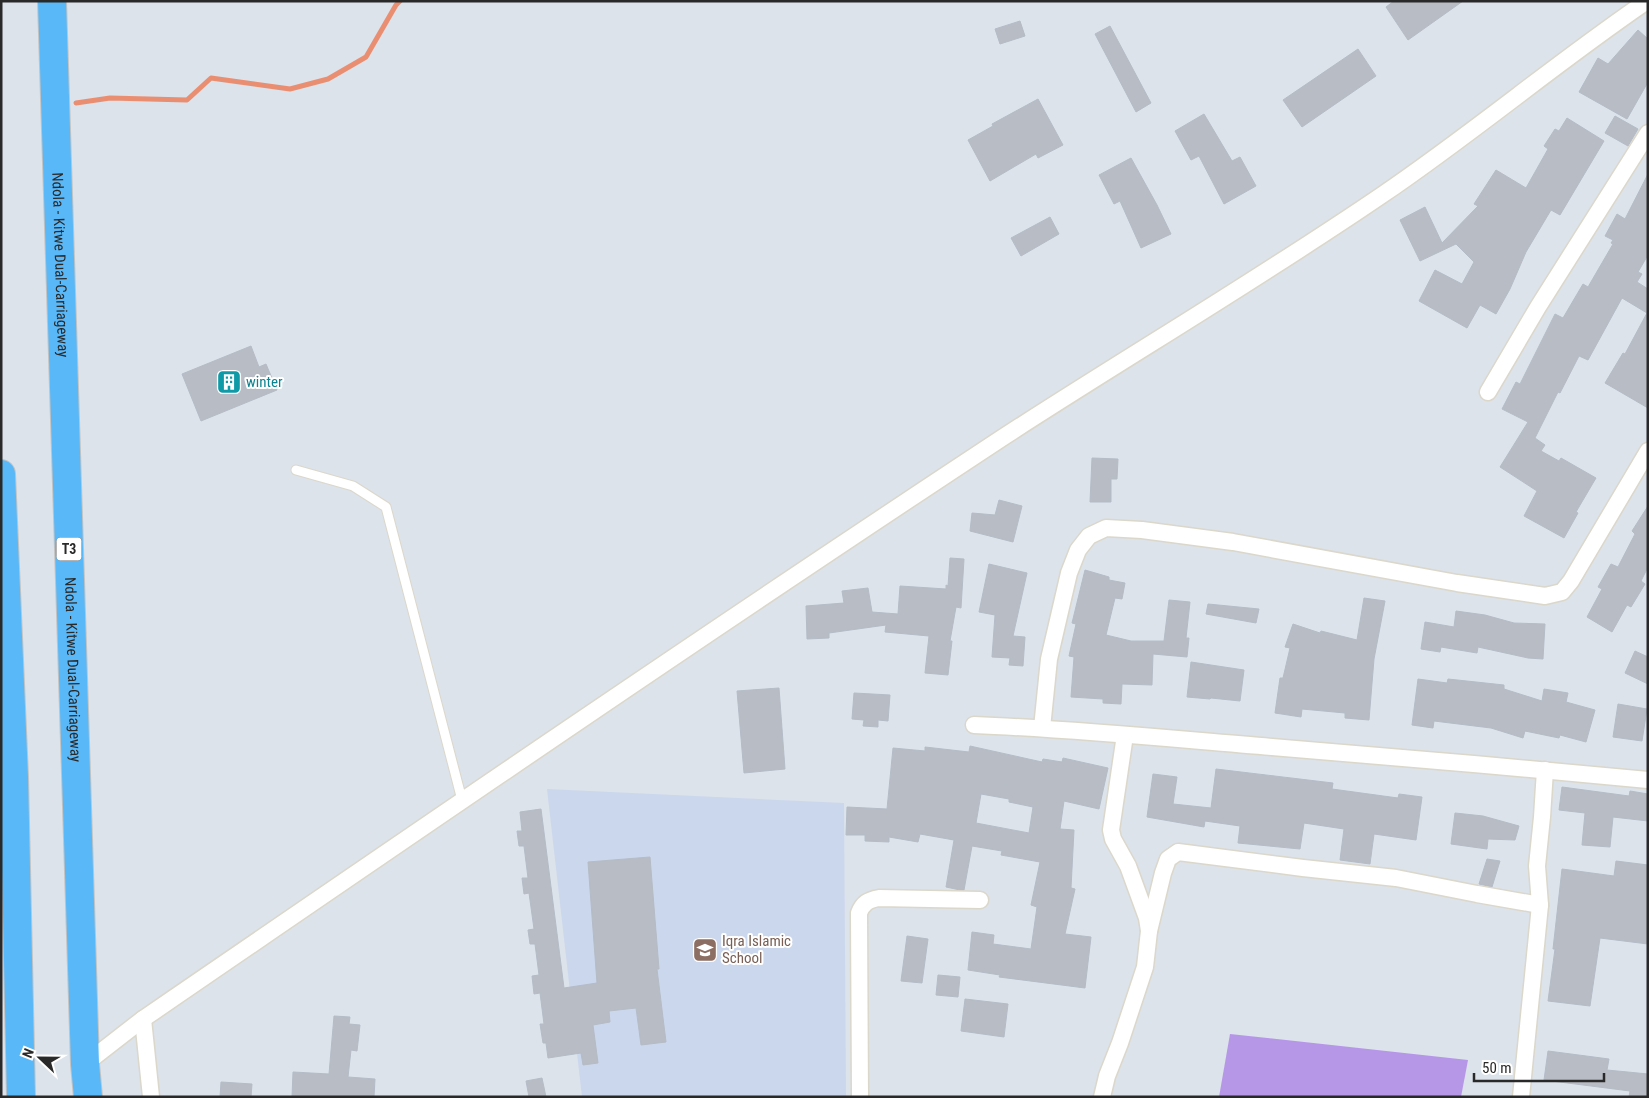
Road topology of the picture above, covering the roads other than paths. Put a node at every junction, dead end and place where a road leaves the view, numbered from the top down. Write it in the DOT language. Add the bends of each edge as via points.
graph roads {
  1 [pos="52,1"];
  2 [pos="1647,1"];
  3 [pos="1648,133"];
  4 [pos="1488,392"];
  5 [pos="1648,451"];
  6 [pos="296,470"];
  7 [pos="1,474"];
  8 [pos="974,725"];
  9 [pos="1042,728"];
  10 [pos="1125,735"];
  11 [pos="1545,770"];
  12 [pos="1648,780"];
  13 [pos="462,800"];
  14 [pos="980,900"];
  15 [pos="1540,905"];
  16 [pos="1149,931"];
  17 [pos="143,1019"];
  18 [pos="85,1064"];
  19 [pos="21,1097"];
  20 [pos="88,1097"];
  21 [pos="151,1097"];
  22 [pos="860,1097"];
  23 [pos="1102,1097"];
  24 [pos="1521,1097"];
  1 -- 18 [label="highway, Ndola - Kitwe Dual-Carriageway / T3"];
  2 -- 13 [label="street" via="1385,194 998,441"];
  3 -- 4 [label="street" via="1538,306"];
  5 -- 9 [label="street" via="1571,581 1562,592 1545,596 1233,542 1106,528 1089,536 1078,550 1069,573 1049,659"];
  6 -- 13 [label="lane" via="353,486 386,507"];
  7 -- 19 [label="highway" via="14,778"];
  8 -- 9 [label="street"];
  9 -- 10 [label="street"];
  10 -- 11 [label="street"];
  10 -- 16 [label="street" via="1111,830 1128,866"];
  11 -- 12 [label="street"];
  11 -- 15 [label="street" via="1537,866"];
  13 -- 17 [label="street"];
  14 -- 22 [label="street" via="879,898 865,902 861,907"];
  15 -- 16 [label="street" via="1396,878 1178,852 1168,859"];
  15 -- 24 [label="street"];
  16 -- 23 [label="street" via="1145,967"];
  17 -- 18 [label="street"];
  17 -- 21 [label="street"];
  18 -- 20 [label="highway, Ndola - Kitwe Dual-Carriageway / T3"];
}
